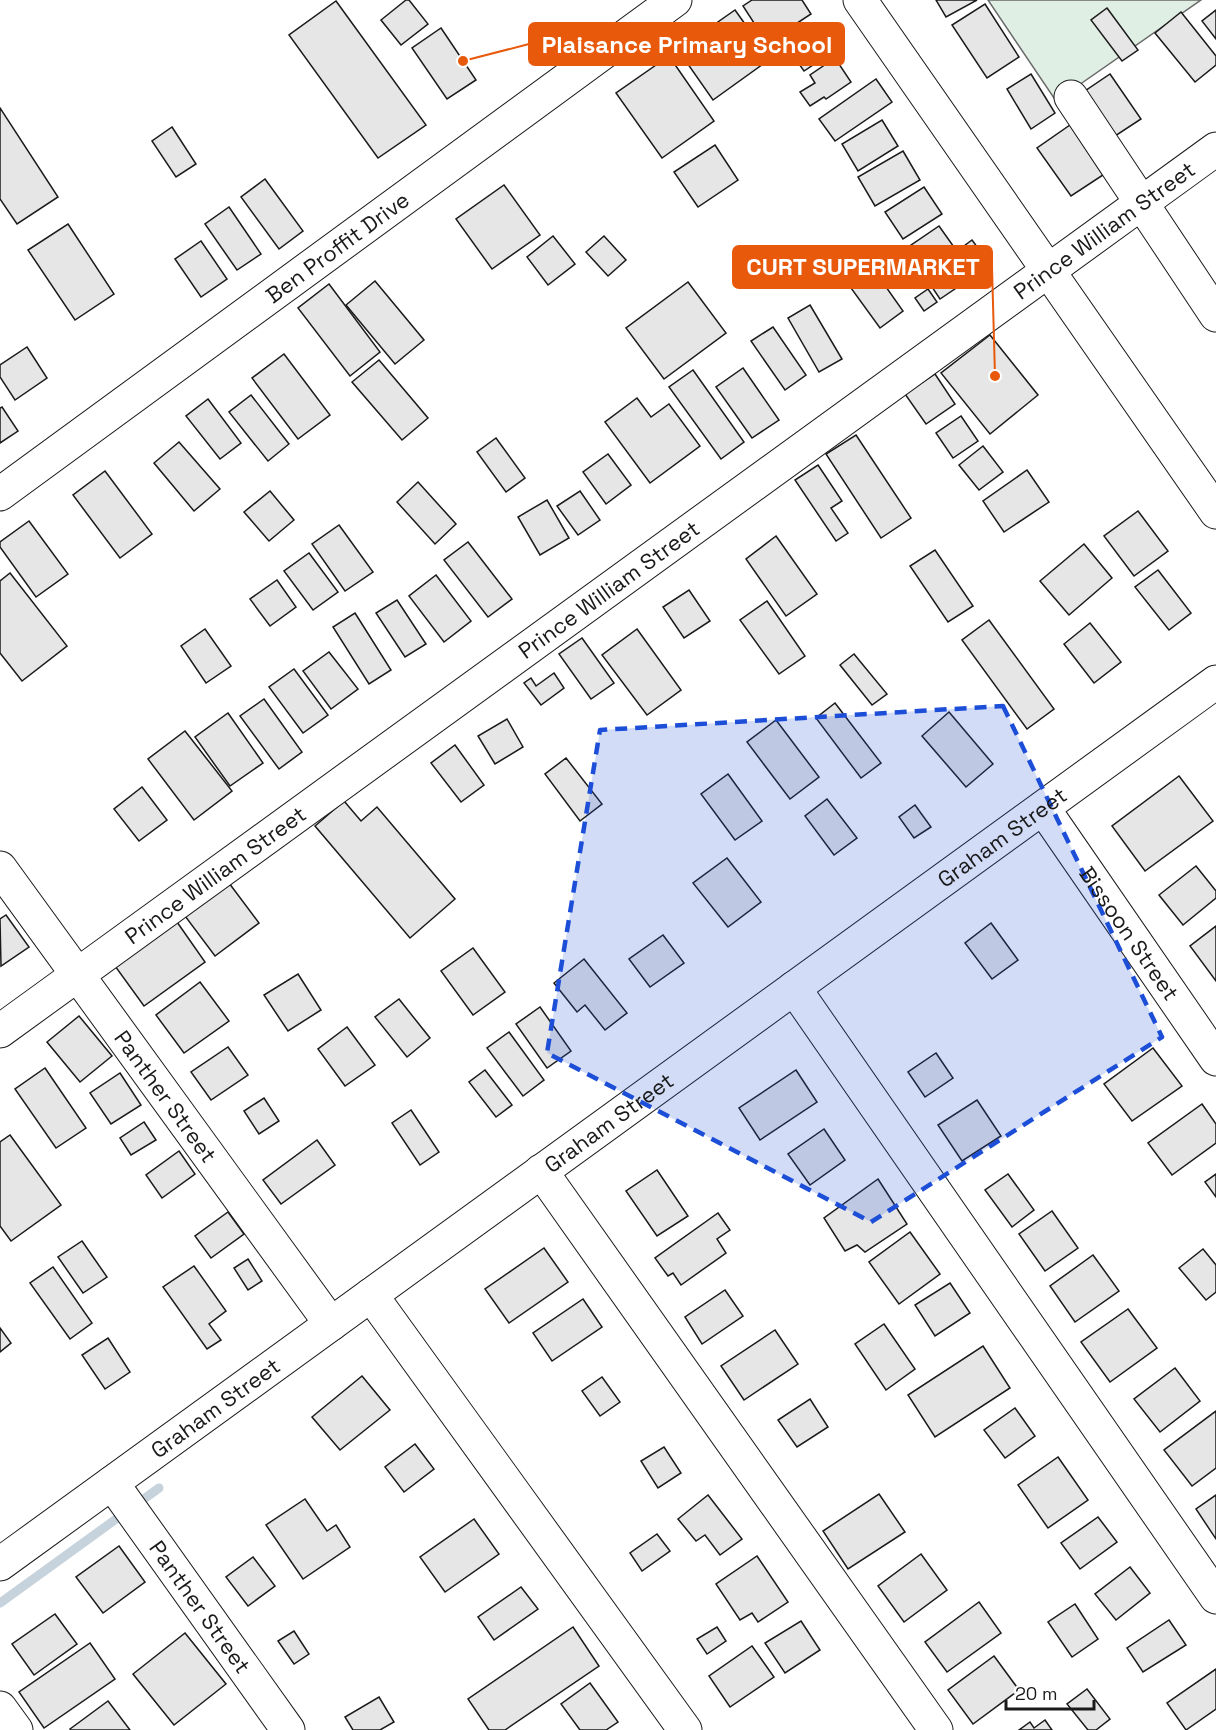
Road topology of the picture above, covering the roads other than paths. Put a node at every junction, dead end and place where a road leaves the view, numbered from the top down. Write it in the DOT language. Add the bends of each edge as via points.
graph roads {
  1 [pos="675,0"];
  2 [pos="860,0"];
  3 [pos="1071,97"];
  4 [pos="1216,149"];
  5 [pos="1142,203"];
  6 [pos="1047,271"];
  7 [pos="1216,315"];
  8 [pos="0,494"];
  9 [pos="1216,512"];
  10 [pos="1216,682"];
  11 [pos="1043,808"];
  12 [pos="0,868"];
  13 [pos="78,975"];
  14 [pos="794,988"];
  15 [pos="0,1031"];
  16 [pos="1216,1059"];
  17 [pos="541,1171"];
  18 [pos="371,1295"];
  19 [pos="331,1324"];
  20 [pos="112,1483"];
  21 [pos="0,1564"];
  22 [pos="1216,1597"];
  23 [pos="0,1708"];
  24 [pos="16,1730"];
  25 [pos="288,1730"];
  26 [pos="685,1730"];
  27 [pos="936,1730"];
  1 -- 8 [label="street, Ben Proffit Drive"];
  2 -- 6 [label="street"];
  3 -- 5 [label="street"];
  4 -- 5 [label="street, Prince William Street"];
  5 -- 6 [label="street, Prince William Street"];
  5 -- 7 [label="street"];
  6 -- 9 [label="street"];
  6 -- 13 [label="street, Prince William Street"];
  10 -- 11 [label="street, Graham Street"];
  11 -- 14 [label="street, Graham Street"];
  11 -- 16 [label="street, Bissoon Street"];
  12 -- 13 [label="street, Panther Street"];
  13 -- 15 [label="street, Prince William Street"];
  13 -- 19 [label="street, Panther Street"];
  14 -- 17 [label="street, Graham Street"];
  14 -- 22 [label="street"];
  17 -- 18 [label="street, Graham Street"];
  17 -- 27 [label="street"];
  18 -- 19 [label="street, Graham Street"];
  18 -- 26 [label="street"];
  19 -- 20 [label="street, Graham Street"];
  20 -- 21 [label="street, Graham Street"];
  20 -- 25 [label="street, Panther Street"];
  23 -- 24 [label="street"];
}
